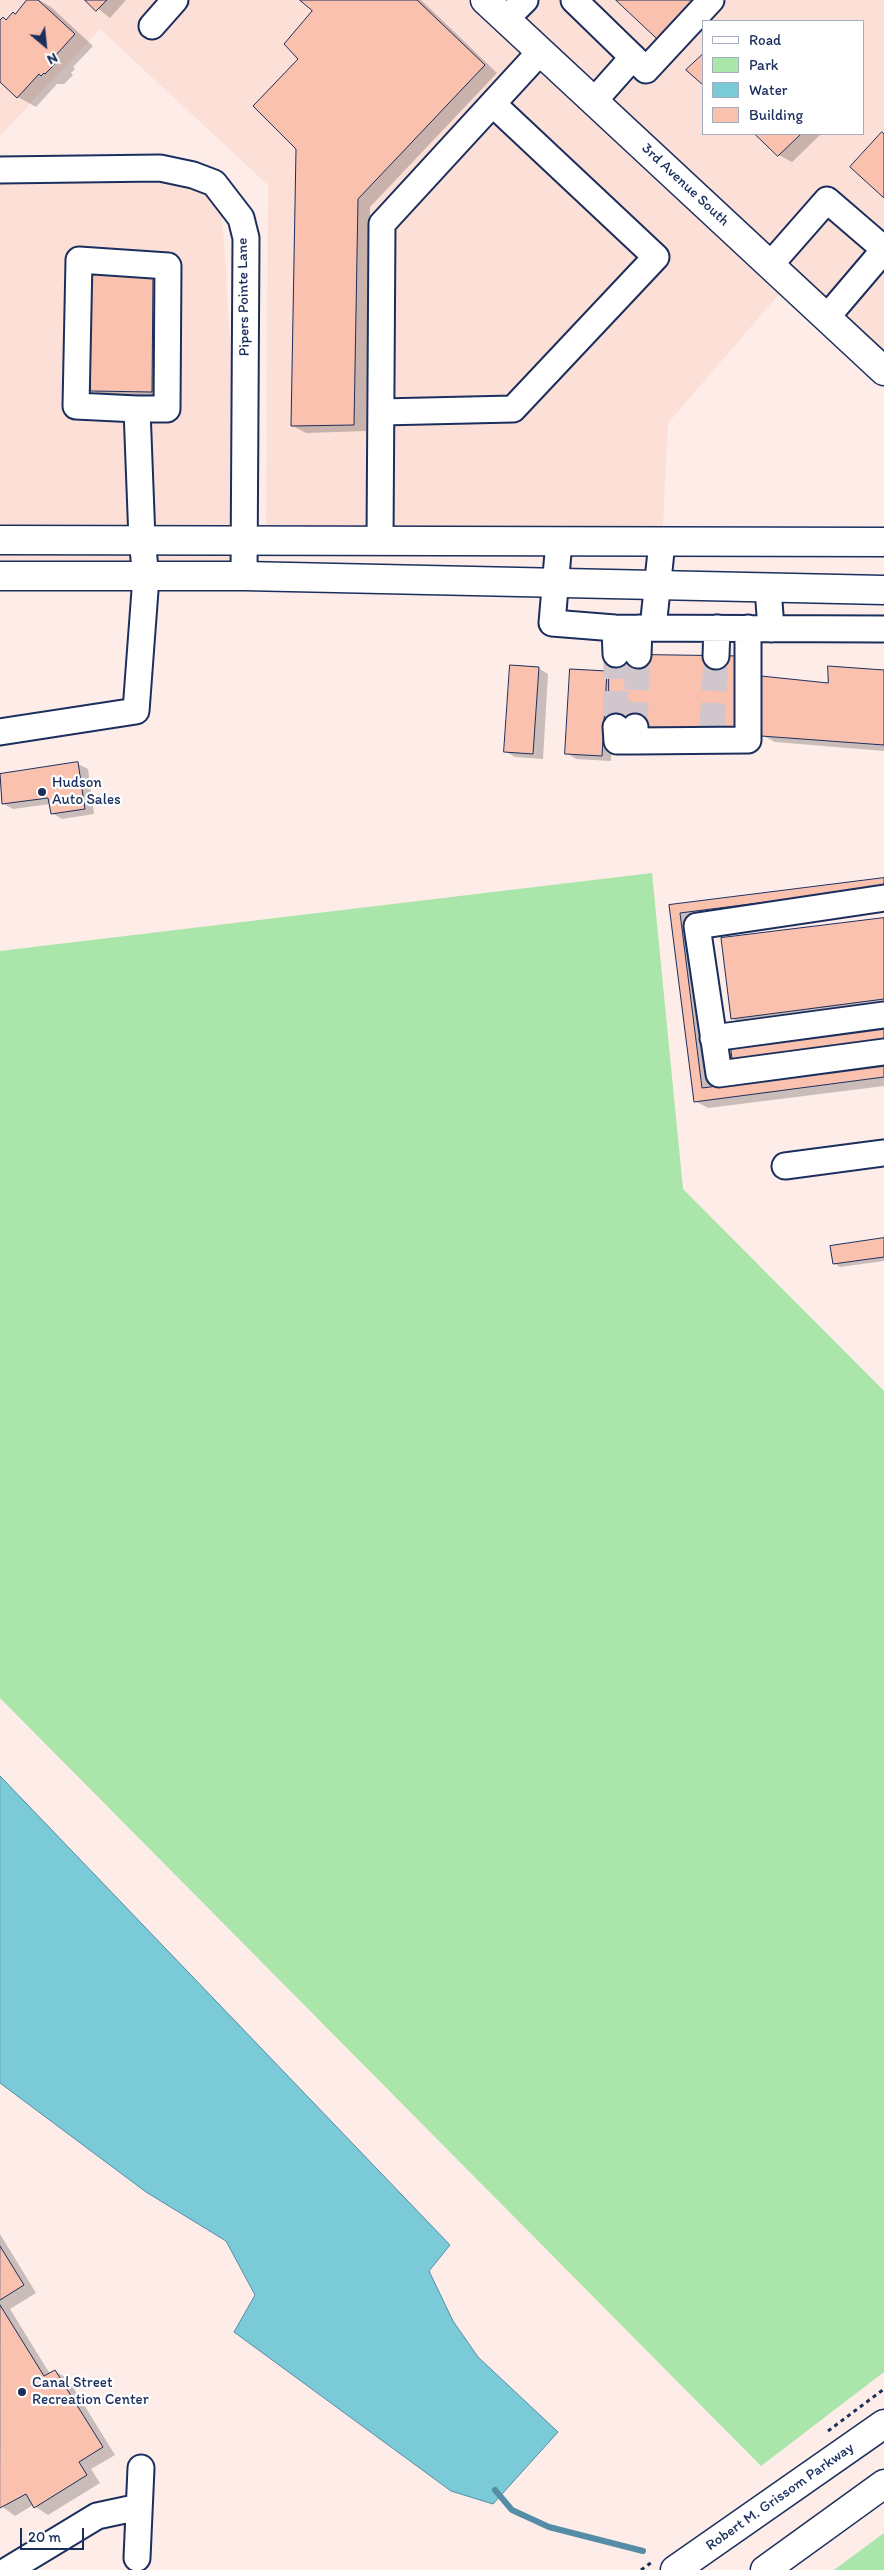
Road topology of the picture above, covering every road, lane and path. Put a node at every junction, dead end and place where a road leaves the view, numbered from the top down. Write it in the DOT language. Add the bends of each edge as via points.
graph roads {
  1 [pos="175,0"];
  2 [pos="485,0"];
  3 [pos="574,0"];
  4 [pos="711,0"];
  5 [pos="515,9"];
  6 [pos="152,26"];
  7 [pos="540,52"];
  8 [pos="633,57"];
  9 [pos="594,101"];
  10 [pos="493,104"];
  11 [pos="0,170"];
  12 [pos="884,249"];
  13 [pos="770,265"];
  14 [pos="826,317"];
  15 [pos="884,371"];
  16 [pos="137,409"];
  17 [pos="381,412"];
  18 [pos="0,540"];
  19 [pos="142,540"];
  20 [pos="245,540"];
  21 [pos="380,541"];
  22 [pos="559,541"];
  23 [pos="662,542"];
  24 [pos="884,542"];
  25 [pos="0,576"];
  26 [pos="244,576"];
  27 [pos="146,577"];
  28 [pos="554,583"];
  29 [pos="659,586"];
  30 [pos="768,588"];
  31 [pos="884,590"];
  32 [pos="636,628"];
  33 [pos="717,628"];
  34 [pos="759,628"];
  35 [pos="884,629"];
  36 [pos="627,654"];
  37 [pos="716,656"];
  38 [pos="0,732"];
  39 [pos="629,732"];
  40 [pos="884,898"];
  41 [pos="884,1015"];
  42 [pos="713,1038"];
  43 [pos="884,1052"];
  44 [pos="884,1152"];
  45 [pos="785,1166"];
  46 [pos="884,2424"];
  47 [pos="141,2468"];
  48 [pos="884,2484"];
  49 [pos="138,2507"];
  50 [pos="137,2558"];
  51 [pos="8,2570"];
  52 [pos="675,2570"];
  53 [pos="765,2570"];
  1 -- 6 [label="street"];
  2 -- 5 [label="main road, 3rd Avenue South"];
  3 -- 8 [label="street"];
  4 -- 8 [label="street" via="646,70"];
  5 -- 7 [label="main road, 3rd Avenue South"];
  7 -- 9 [label="main road, 3rd Avenue South"];
  7 -- 10 [label="street"];
  8 -- 9 [label="street"];
  9 -- 13 [label="main road, 3rd Avenue South"];
  10 -- 17 [label="street" via="382,224"];
  10 -- 17 [label="street" via="656,257 513,409"];
  11 -- 20 [label="street, Pipers Pointe Lane" via="160,168 214,183 240,218 246,238"];
  12 -- 13 [label="street" via="827,200"];
  12 -- 14 [label="street"];
  13 -- 14 [label="main road, 3rd Avenue South"];
  14 -- 15 [label="main road, 3rd Avenue South"];
  16 -- 16 [label="street" via="76,406 79,260 168,266 167,409"];
  16 -- 19 [label="street"];
  17 -- 21 [label="street"];
  18 -- 19 [label="main road"];
  19 -- 20 [label="main road"];
  19 -- 27 [label="street"];
  20 -- 21 [label="main road"];
  20 -- 26 [label="street, Pipers Pointe Lane"];
  21 -- 22 [label="main road"];
  22 -- 23 [label="main road"];
  22 -- 28 [label="street"];
  23 -- 24 [label="main road"];
  23 -- 29 [label="street"];
  25 -- 27 [label="main road"];
  26 -- 27 [label="main road"];
  26 -- 28 [label="main road"];
  27 -- 38 [label="street" via="136,711"];
  28 -- 29 [label="main road"];
  28 -- 32 [label="street" via="552,623"];
  29 -- 30 [label="main road"];
  29 -- 32 [label="street"];
  30 -- 31 [label="main road"];
  30 -- 34 [label="street"];
  32 -- 33 [label="street"];
  32 -- 36 [label="street"];
  33 -- 34 [label="street"];
  33 -- 37 [label="street"];
  34 -- 35 [label="street"];
  34 -- 39 [label="street" via="748,740 711,734"];
  40 -- 42 [label="street" via="697,926"];
  41 -- 42 [label="street"];
  42 -- 43 [label="street" via="718,1074"];
  44 -- 45 [label="street"];
  46 -- 52 [label="main road, Robert M. Grissom Parkway"];
  47 -- 49 [label="street"];
  48 -- 53 [label="main road"];
  49 -- 50 [label="street"];
  49 -- 51 [label="street" via="97,2516"];
}
